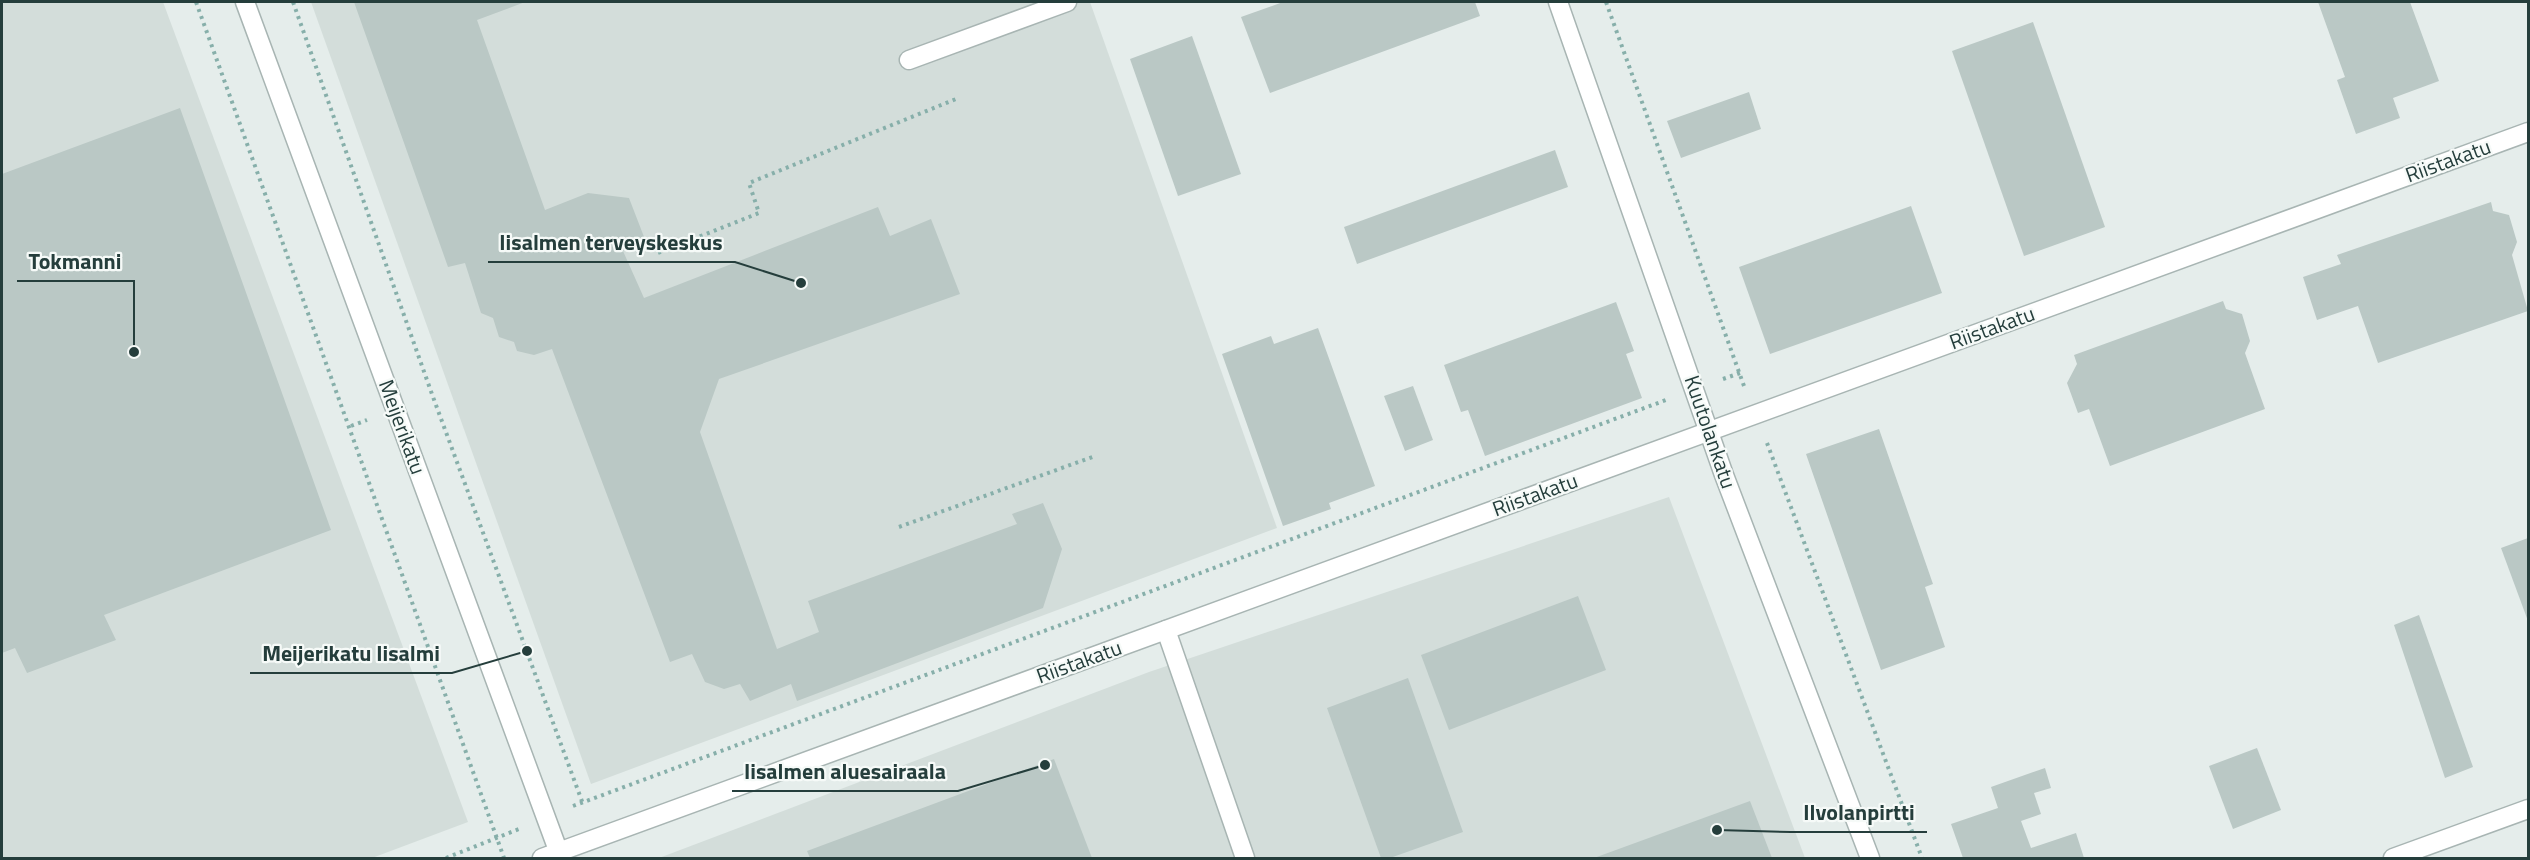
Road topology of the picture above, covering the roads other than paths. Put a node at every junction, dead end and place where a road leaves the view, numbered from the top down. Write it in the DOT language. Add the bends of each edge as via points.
graph roads {
  1 [pos="245,2"];
  2 [pos="1067,2"];
  3 [pos="1558,2"];
  4 [pos="909,60"];
  5 [pos="2529,132"];
  6 [pos="1710,431"];
  7 [pos="1166,630"];
  8 [pos="2529,809"];
  9 [pos="551,856"];
  10 [pos="1245,858"];
  11 [pos="1870,858"];
  12 [pos="2393,858"];
  1 -- 9 [label="street, Meijerikatu" via="545,816"];
  2 -- 4 [label="street"];
  3 -- 6 [label="street, Kuutolankatu"];
  5 -- 6 [label="street, Riistakatu"];
  6 -- 7 [label="street, Riistakatu"];
  6 -- 11 [label="street, Kuutolankatu"];
  7 -- 9 [label="street, Riistakatu"];
  7 -- 10 [label="street"];
  8 -- 12 [label="street"];
}
